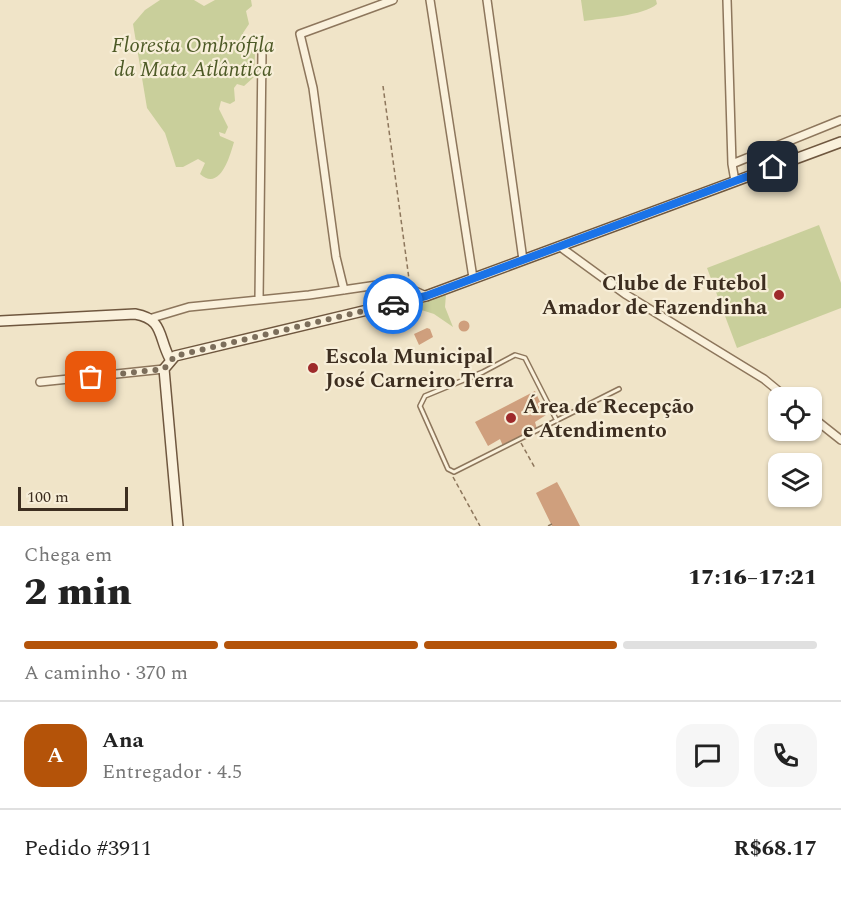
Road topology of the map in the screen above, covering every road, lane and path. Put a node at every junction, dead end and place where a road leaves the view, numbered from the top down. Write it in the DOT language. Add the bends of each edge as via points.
graph roads {
  1 [pos="393,0"];
  2 [pos="430,0"];
  3 [pos="487,0"];
  4 [pos="727,0"];
  5 [pos="374,3"];
  6 [pos="262,52"];
  7 [pos="383,86"];
  8 [pos="841,120"];
  9 [pos="840,144"];
  10 [pos="732,164"];
  11 [pos="735,181"];
  12 [pos="560,246"];
  13 [pos="523,260"];
  14 [pos="473,278"];
  15 [pos="411,289"];
  16 [pos="344,290"];
  17 [pos="426,296"];
  18 [pos="259,300"];
  19 [pos="152,318"];
  20 [pos="0,321"];
  21 [pos="170,359"];
  22 [pos="164,369"];
  23 [pos="40,382"];
  24 [pos="774,387"];
  25 [pos="620,389"];
  26 [pos="557,421"];
  27 [pos="822,425"];
  28 [pos="520,440"];
  29 [pos="841,440"];
  30 [pos="535,468"];
  31 [pos="450,471"];
  32 [pos="552,524"];
  33 [pos="178,526"];
  34 [pos="480,526"];
  35 [pos="548,526"];
  1 -- 5 [label="street"];
  2 -- 14 [label="street"];
  3 -- 13 [label="street"];
  4 -- 10 [label="street"];
  5 -- 16 [label="street" via="300,34 313,88"];
  6 -- 18 [label="street"];
  7 -- 15 [label="path"];
  8 -- 10 [label="street"];
  9 -- 11 [label="main road"];
  10 -- 11 [label="street"];
  11 -- 12 [label="main road"];
  12 -- 13 [label="main road"];
  12 -- 24 [label="street" via="625,294"];
  13 -- 14 [label="main road"];
  14 -- 17 [label="main road"];
  15 -- 16 [label="street" via="384,284"];
  15 -- 17 [label="street"];
  16 -- 18 [label="street"];
  17 -- 21 [label="main road"];
  18 -- 19 [label="street" via="189,307"];
  19 -- 20 [label="main road" via="135,314"];
  19 -- 21 [label="main road"];
  21 -- 22 [label="main road"];
  22 -- 23 [label="street"];
  22 -- 33 [label="main road"];
  25 -- 26 [label="lane"];
  26 -- 28 [label="lane"];
  26 -- 31 [label="lane" via="520,355 425,396 421,411"];
  27 -- 29 [label="street"];
  28 -- 30 [label="path"];
  28 -- 31 [label="lane" via="458,471"];
  31 -- 34 [label="path"];
  32 -- 35 [label="path"];
}
